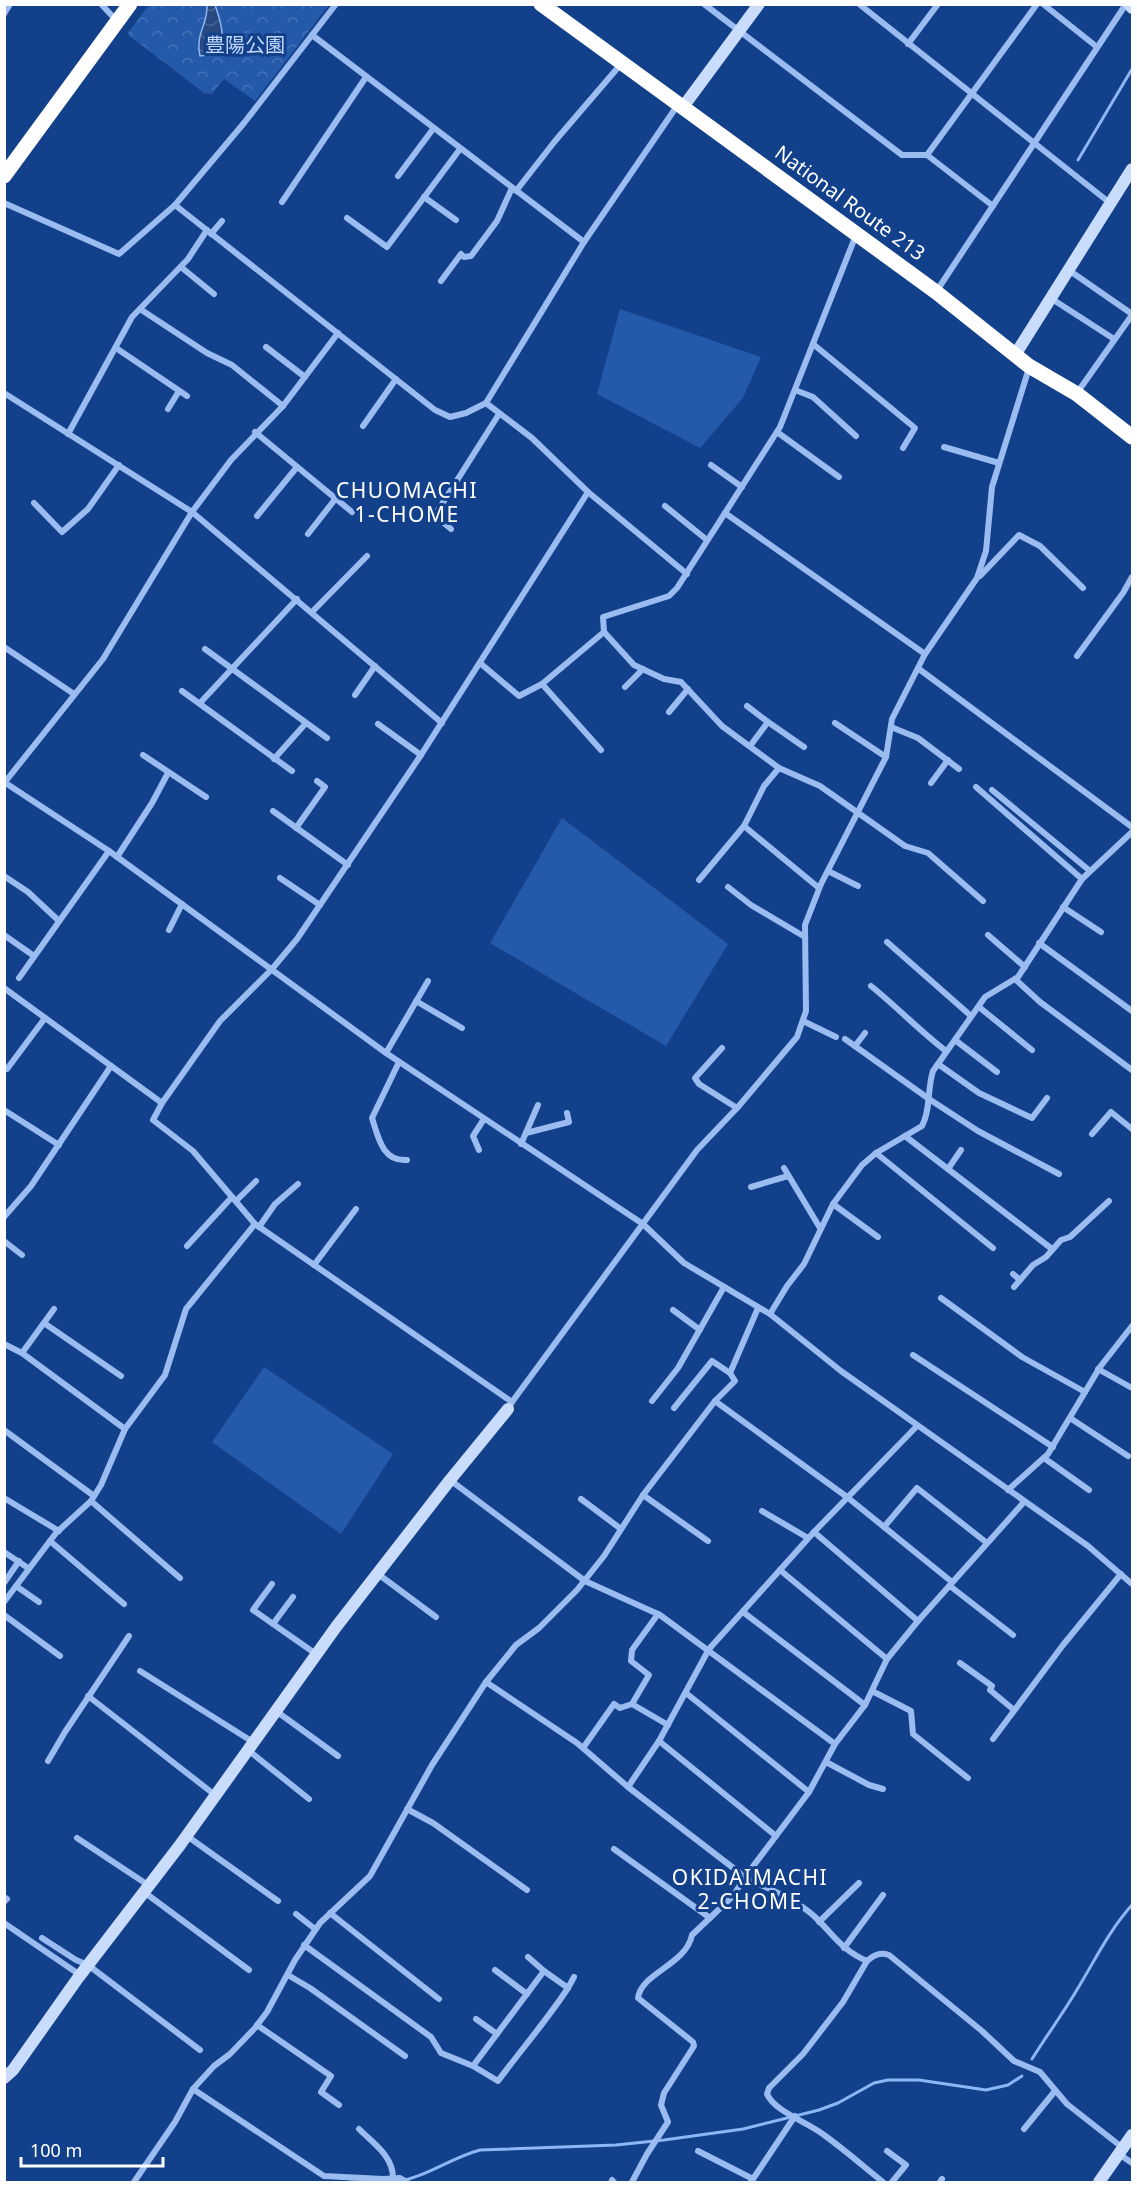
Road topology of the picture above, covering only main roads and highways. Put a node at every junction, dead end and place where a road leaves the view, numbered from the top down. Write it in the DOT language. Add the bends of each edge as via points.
graph roads {
  1 [pos="130,4"];
  2 [pos="541,4"];
  3 [pos="4,176"];
  4 [pos="1132,437"];
  1 -- 3 [label="highway"];
  2 -- 4 [label="highway, National Route 213" via="936,292 1029,366 1077,394"];
}
